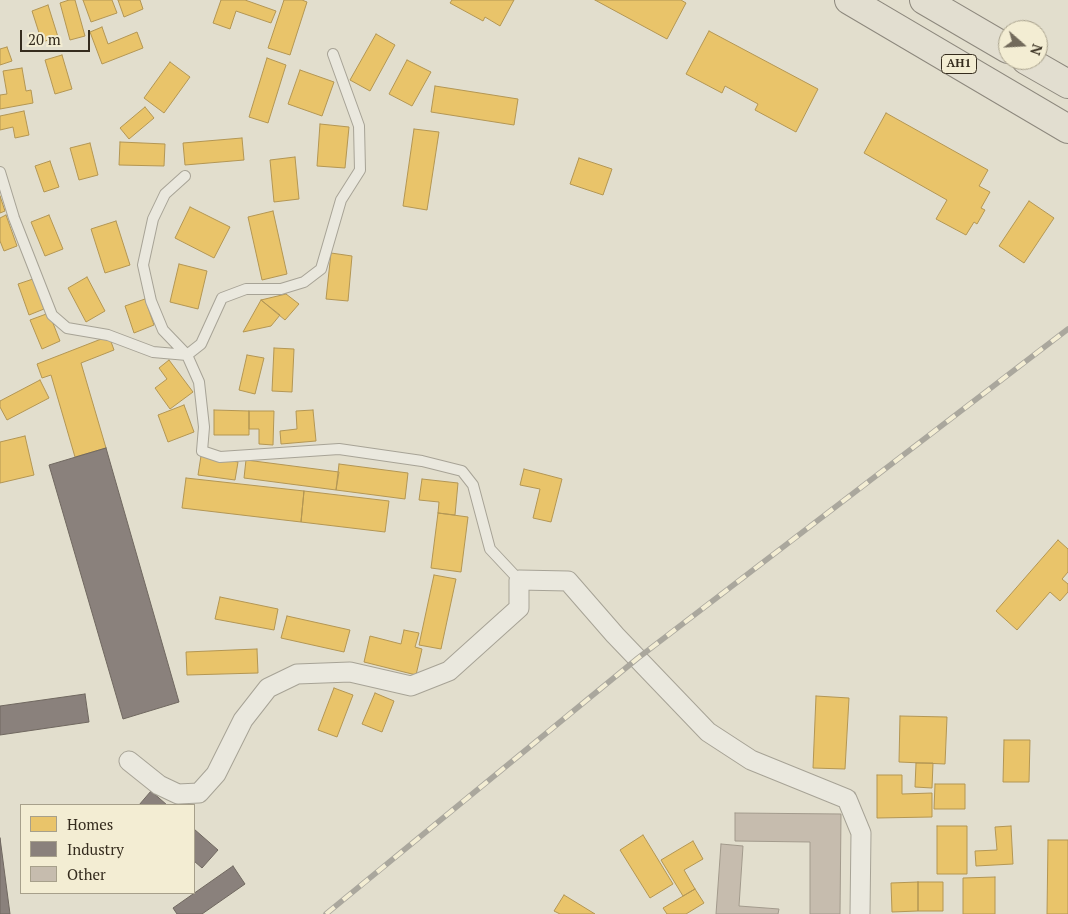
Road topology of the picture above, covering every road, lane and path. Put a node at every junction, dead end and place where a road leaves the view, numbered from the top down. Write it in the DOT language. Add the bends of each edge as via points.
graph roads {
  1 [pos="849,0"];
  2 [pos="924,0"];
  3 [pos="998,43"];
  4 [pos="333,54"];
  5 [pos="1044,70"];
  6 [pos="1068,84"];
  7 [pos="1068,129"];
  8 [pos="0,172"];
  9 [pos="185,176"];
  10 [pos="187,356"];
  11 [pos="519,580"];
  12 [pos="129,762"];
  13 [pos="860,914"];
  1 -- 7 [label="main road, AH1"];
  2 -- 3 [label="main road, AH1"];
  4 -- 10 [label="lane" via="359,126 360,170 341,200 321,269 304,282 281,289 246,289 222,298 201,344"];
  5 -- 6 [label="main road"];
  8 -- 10 [label="lane" via="14,218 52,315 67,328 108,335 153,352"];
  9 -- 10 [label="lane" via="165,194 153,219 143,264 150,302 163,330"];
  10 -- 11 [label="lane" via="199,382 204,427 202,451 220,456 339,449 422,461 462,471 474,485 490,549"];
  11 -- 12 [label="street" via="519,608 449,671 411,686 350,672 297,674 268,688 243,720 216,774 199,793 178,794 159,785"];
  11 -- 13 [label="street" via="568,581 708,732 750,760 847,798 861,833"];
}
